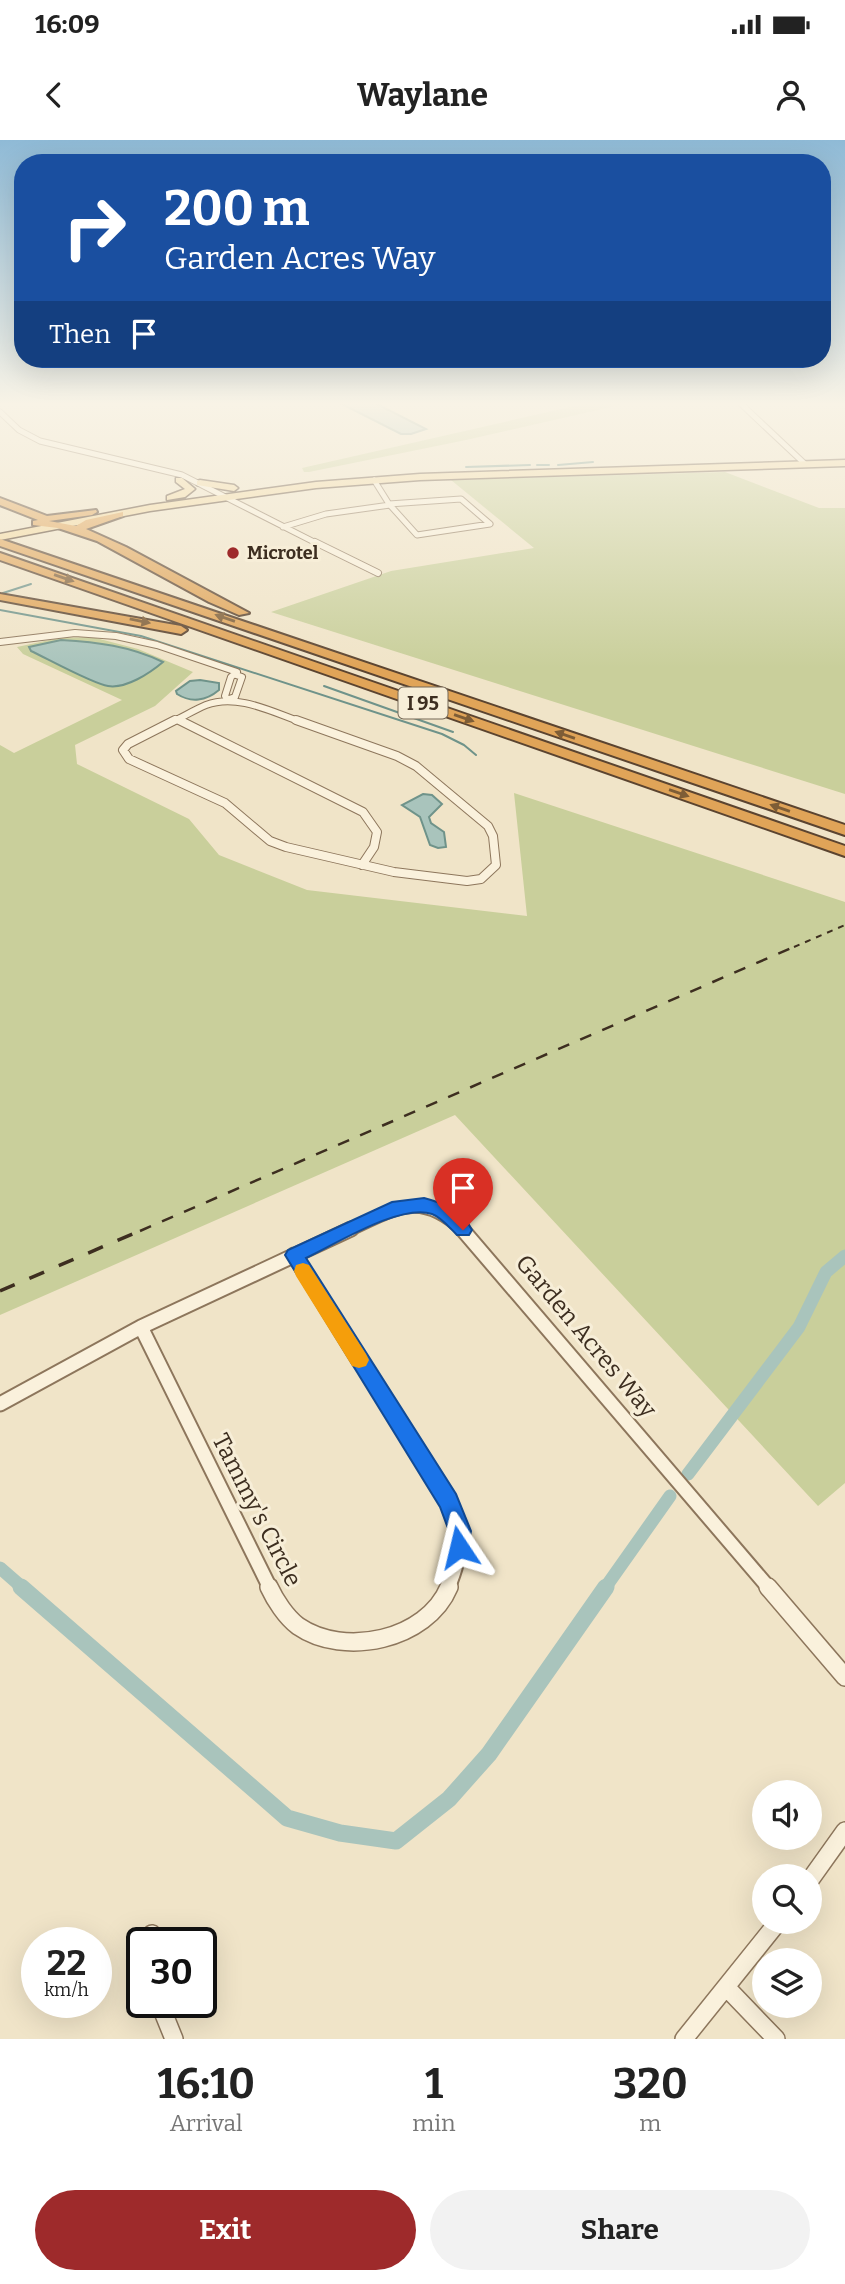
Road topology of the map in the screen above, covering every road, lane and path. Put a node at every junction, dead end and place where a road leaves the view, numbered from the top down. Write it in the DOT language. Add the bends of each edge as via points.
graph roads {
  1 [pos="189,491"];
  2 [pos="205,491"];
  3 [pos="209,491"];
  4 [pos="227,491"];
  5 [pos="240,491"];
  6 [pos="271,491"];
  7 [pos="380,491"];
  8 [pos="258,492"];
  9 [pos="213,494"];
  10 [pos="169,498"];
  11 [pos="0,501"];
  12 [pos="389,505"];
  13 [pos="240,506"];
  14 [pos="119,514"];
  15 [pos="92,516"];
  16 [pos="40,520"];
  17 [pos="64,525"];
  18 [pos="283,527"];
  19 [pos="0,531"];
  20 [pos="29,532"];
  21 [pos="85,534"];
  22 [pos="4,542"];
  23 [pos="0,556"];
  24 [pos="378,573"];
  25 [pos="0,597"];
  26 [pos="0,642"];
  27 [pos="382,672"];
  28 [pos="238,678"];
  29 [pos="397,694"];
  30 [pos="229,700"];
  31 [pos="178,720"];
  32 [pos="845,830"];
  33 [pos="845,851"];
  34 [pos="362,866"];
  35 [pos="294,1255"];
  36 [pos="141,1327"];
  37 [pos="0,1404"];
  38 [pos="845,1677"];
  39 [pos="845,1831"];
  40 [pos="821,1864"];
  41 [pos="769,1934"];
  42 [pos="727,1988"];
  43 [pos="165,2018"];
  44 [pos="174,2039"];
  45 [pos="684,2039"];
  46 [pos="776,2039"];
  1 -- 10 [label="main road"];
  2 -- 9 [label="street"];
  3 -- 9 [label="street"];
  4 -- 9 [label="main road"];
  5 -- 9 [label="main road"];
  6 -- 8 [label="main road"];
  7 -- 12 [label="street"];
  8 -- 9 [label="main road"];
  8 -- 13 [label="main road" via="242,499"];
  9 -- 10 [label="main road"];
  9 -- 13 [label="street"];
  9 -- 14 [label="main road"];
  9 -- 15 [label="main road"];
  10 -- 15 [label="main road"];
  11 -- 16 [label="highway"];
  12 -- 12 [label="street" via="461,499 490,524 417,535"];
  12 -- 18 [label="street" via="326,514"];
  13 -- 18 [label="street"];
  14 -- 15 [label="main road"];
  14 -- 21 [label="highway" via="84,525"];
  15 -- 16 [label="main road"];
  15 -- 16 [label="highway"];
  15 -- 17 [label="main road"];
  16 -- 17 [label="highway"];
  16 -- 19 [label="main road"];
  16 -- 20 [label="highway"];
  17 -- 20 [label="main road"];
  17 -- 21 [label="highway"];
  18 -- 24 [label="street"];
  20 -- 22 [label="main road"];
  21 -- 27 [label="highway" via="135,555 203,595"];
  27 -- 22 [label="highway, I 95, one-way"];
  23 -- 29 [label="highway, I 95, one-way"];
  25 -- 29 [label="highway, one-way" via="194,633"];
  26 -- 28 [label="street" via="75,633 111,635 200,659 237,672"];
  32 -- 27 [label="highway, I 95, one-way"];
  28 -- 30 [label="street" via="235,697"];
  28 -- 30 [label="street" via="231,677 225,696"];
  29 -- 33 [label="highway, I 95, one-way"];
  30 -- 31 [label="street" via="208,704"];
  30 -- 34 [label="street" via="397,756 488,826 493,836 496,865 481,879 467,881"];
  31 -- 34 [label="street" via="371,817 377,846"];
  31 -- 34 [label="street" via="123,750 129,759 225,803 270,841"];
  35 -- 36 [label="street, Garden Acres Way"];
  35 -- 36 [label="street, Tammy's Circle" via="448,1501 460,1531 457,1563 444,1598 417,1625 376,1640 342,1642 298,1626 276,1601"];
  35 -- 38 [label="street, Garden Acres Way" via="398,1207 442,1209"];
  36 -- 37 [label="street, Garden Acres Way"];
  39 -- 40 [label="street"];
  41 -- 42 [label="street"];
  42 -- 45 [label="street"];
  42 -- 46 [label="street"];
  43 -- 44 [label="street"];
}
